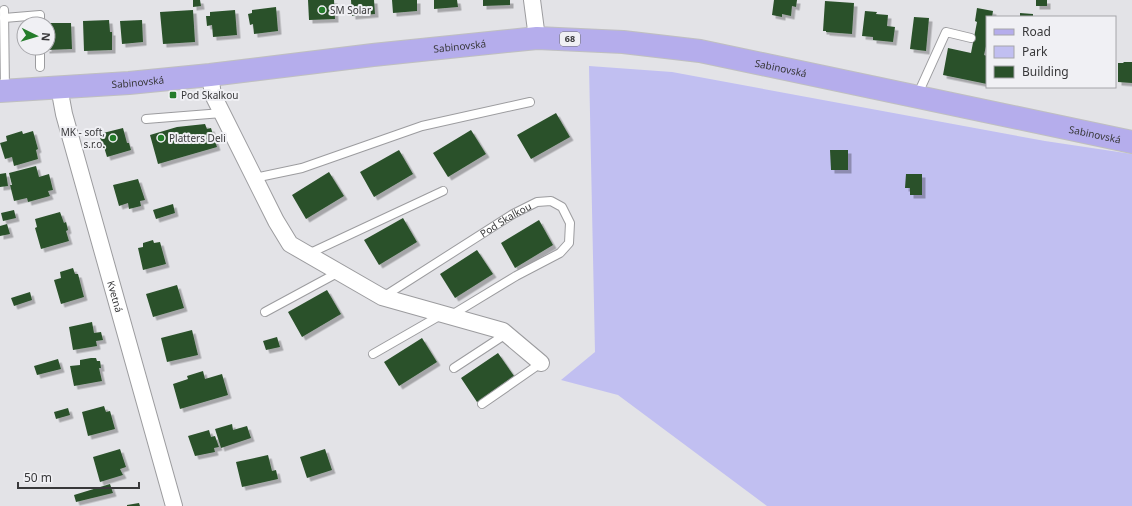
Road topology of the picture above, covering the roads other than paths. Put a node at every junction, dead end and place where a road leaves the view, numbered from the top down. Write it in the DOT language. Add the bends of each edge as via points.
graph roads {
  1 [pos="532,0"];
  2 [pos="40,16"];
  3 [pos="537,38"];
  4 [pos="971,38"];
  5 [pos="40,56"];
  6 [pos="40,67"];
  7 [pos="210,75"];
  8 [pos="59,87"];
  9 [pos="3,91"];
  10 [pos="916,97"];
  11 [pos="530,102"];
  12 [pos="222,112"];
  13 [pos="146,119"];
  14 [pos="1132,142"];
  15 [pos="254,178"];
  16 [pos="443,191"];
  17 [pos="308,254"];
  18 [pos="340,272"];
  19 [pos="382,297"];
  20 [pos="265,312"];
  21 [pos="445,315"];
  22 [pos="506,334"];
  23 [pos="373,354"];
  24 [pos="541,363"];
  25 [pos="454,368"];
  26 [pos="482,404"];
  27 [pos="174,506"];
  1 -- 3 [label="street"];
  2 -- 9 [label="lane" via="4,14"];
  3 -- 7 [label="main road, Sabinovská / 68"];
  3 -- 10 [label="main road, Sabinovská / 68" via="623,42 700,51"];
  4 -- 10 [label="lane" via="946,32"];
  5 -- 6 [label="lane"];
  7 -- 8 [label="main road, Sabinovská / 68"];
  7 -- 12 [label="street" via="213,95"];
  8 -- 9 [label="main road, Sabinovská / 68"];
  8 -- 27 [label="street, Kvetná" via="66,122"];
  10 -- 14 [label="main road, Sabinovská / 68"];
  11 -- 15 [label="lane" via="422,126 302,168"];
  12 -- 13 [label="lane"];
  12 -- 15 [label="street"];
  15 -- 17 [label="street" via="290,244"];
  16 -- 17 [label="lane"];
  17 -- 18 [label="street"];
  18 -- 19 [label="street"];
  18 -- 20 [label="lane"];
  19 -- 21 [label="street"];
  19 -- 21 [label="lane, Pod Skalkou" via="513,214 537,202 551,200 562,207 570,223 569,243 560,253"];
  21 -- 22 [label="street"];
  21 -- 23 [label="lane, Pod Skalkou"];
  22 -- 24 [label="street"];
  22 -- 25 [label="lane"];
  24 -- 26 [label="lane"];
}
